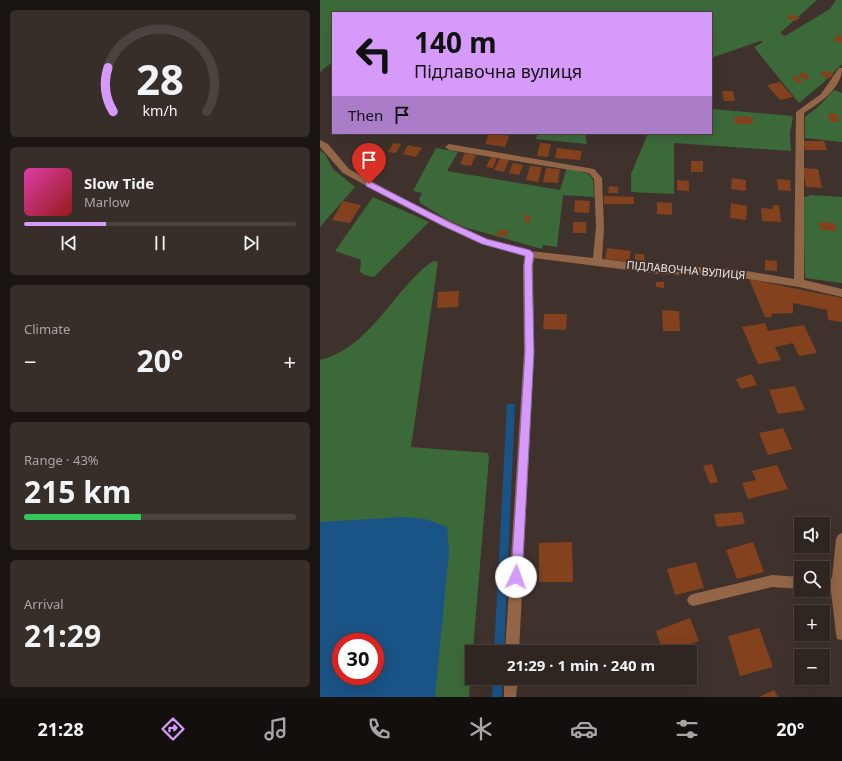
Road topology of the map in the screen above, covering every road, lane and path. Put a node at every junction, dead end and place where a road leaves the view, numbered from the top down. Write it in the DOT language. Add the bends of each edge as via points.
graph roads {
  1 [pos="842,70"];
  2 [pos="320,143"];
  3 [pos="449,146"];
  4 [pos="530,254"];
  5 [pos="597,262"];
  6 [pos="799,283"];
  7 [pos="842,293"];
  8 [pos="842,539"];
  9 [pos="794,583"];
  10 [pos="830,584"];
  11 [pos="837,585"];
  12 [pos="693,600"];
  13 [pos="842,634"];
  14 [pos="512,645"];
  15 [pos="510,685"];
  16 [pos="510,695"];
  1 -- 6 [label="street" via="824,96 800,112"];
  2 -- 4 [label="street, ПІДЛАВОЧНА ВУЛИЦЯ" via="346,171 403,202 485,242"];
  3 -- 5 [label="street" via="591,171 598,178 600,227"];
  4 -- 5 [label="street, ПІДЛАВОЧНА ВУЛИЦЯ"];
  4 -- 14 [label="street" via="529,352"];
  5 -- 6 [label="street, ПІДЛАВОЧНА ВУЛИЦЯ" via="660,270 729,272"];
  6 -- 7 [label="street, ПІДЛАВОЧНА ВУЛИЦЯ"];
  8 -- 11 [label="street"];
  9 -- 12 [label="street" via="772,581"];
  10 -- 11 [label="street"];
  11 -- 13 [label="street"];
  15 -- 16 [label="street"];
}
